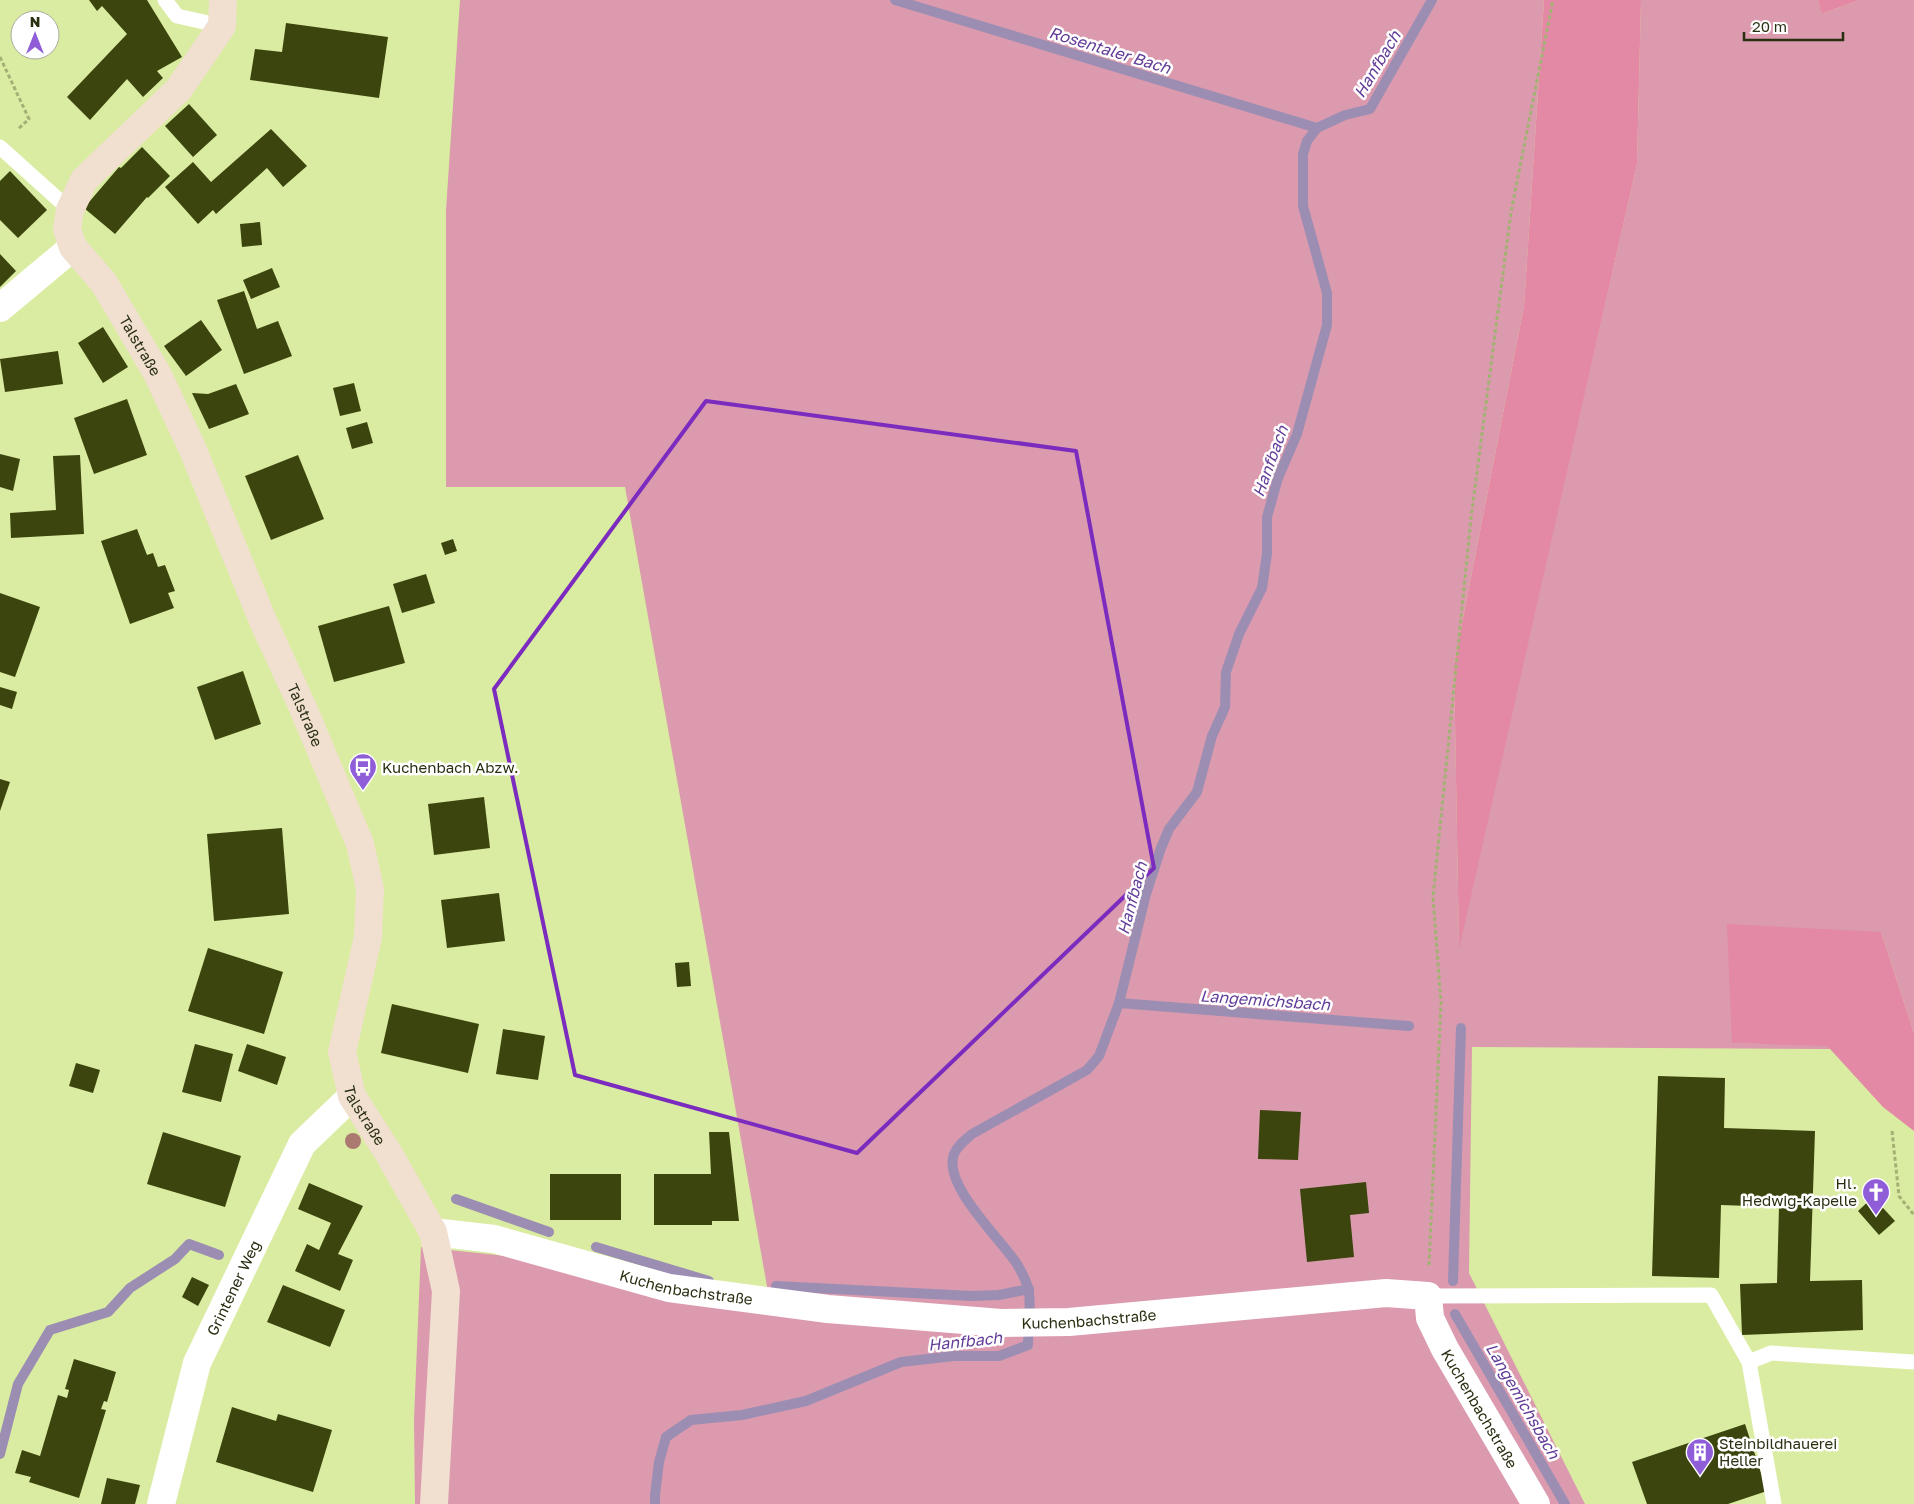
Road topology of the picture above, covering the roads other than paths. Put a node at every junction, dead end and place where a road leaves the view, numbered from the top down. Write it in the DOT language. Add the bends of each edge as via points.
graph roads {
  1 [pos="165,0"];
  2 [pos="223,13"];
  3 [pos="0,147"];
  4 [pos="70,210"];
  5 [pos="73,248"];
  6 [pos="0,308"];
  7 [pos="352,1096"];
  8 [pos="433,1232"];
  9 [pos="1428,1296"];
  10 [pos="1749,1362"];
  11 [pos="1914,1362"];
  12 [pos="162,1504"];
  13 [pos="434,1504"];
  14 [pos="1536,1504"];
  15 [pos="1774,1504"];
  1 -- 2 [label="lane" via="177,16"];
  2 -- 4 [label="main road, Talstraße" via="179,89 84,180"];
  3 -- 4 [label="lane"];
  4 -- 5 [label="main road, Talstraße" via="67,229"];
  5 -- 6 [label="street"];
  5 -- 7 [label="main road, Talstraße" via="104,283 158,375 360,844 370,888 368,937 342,1052"];
  7 -- 8 [label="main road, Talstraße"];
  7 -- 12 [label="street, Grintener Weg" via="302,1144 197,1363"];
  8 -- 9 [label="street, Kuchenbachstraße" via="494,1240 669,1288 828,1309 1001,1323 1069,1322 1386,1292"];
  8 -- 13 [label="main road, Talstraße" via="446,1291"];
  9 -- 10 [label="lane" via="1711,1295"];
  9 -- 14 [label="street, Kuchenbachstraße" via="1430,1318 1445,1349"];
  10 -- 11 [label="lane" via="1771,1353"];
  10 -- 15 [label="lane"];
}
